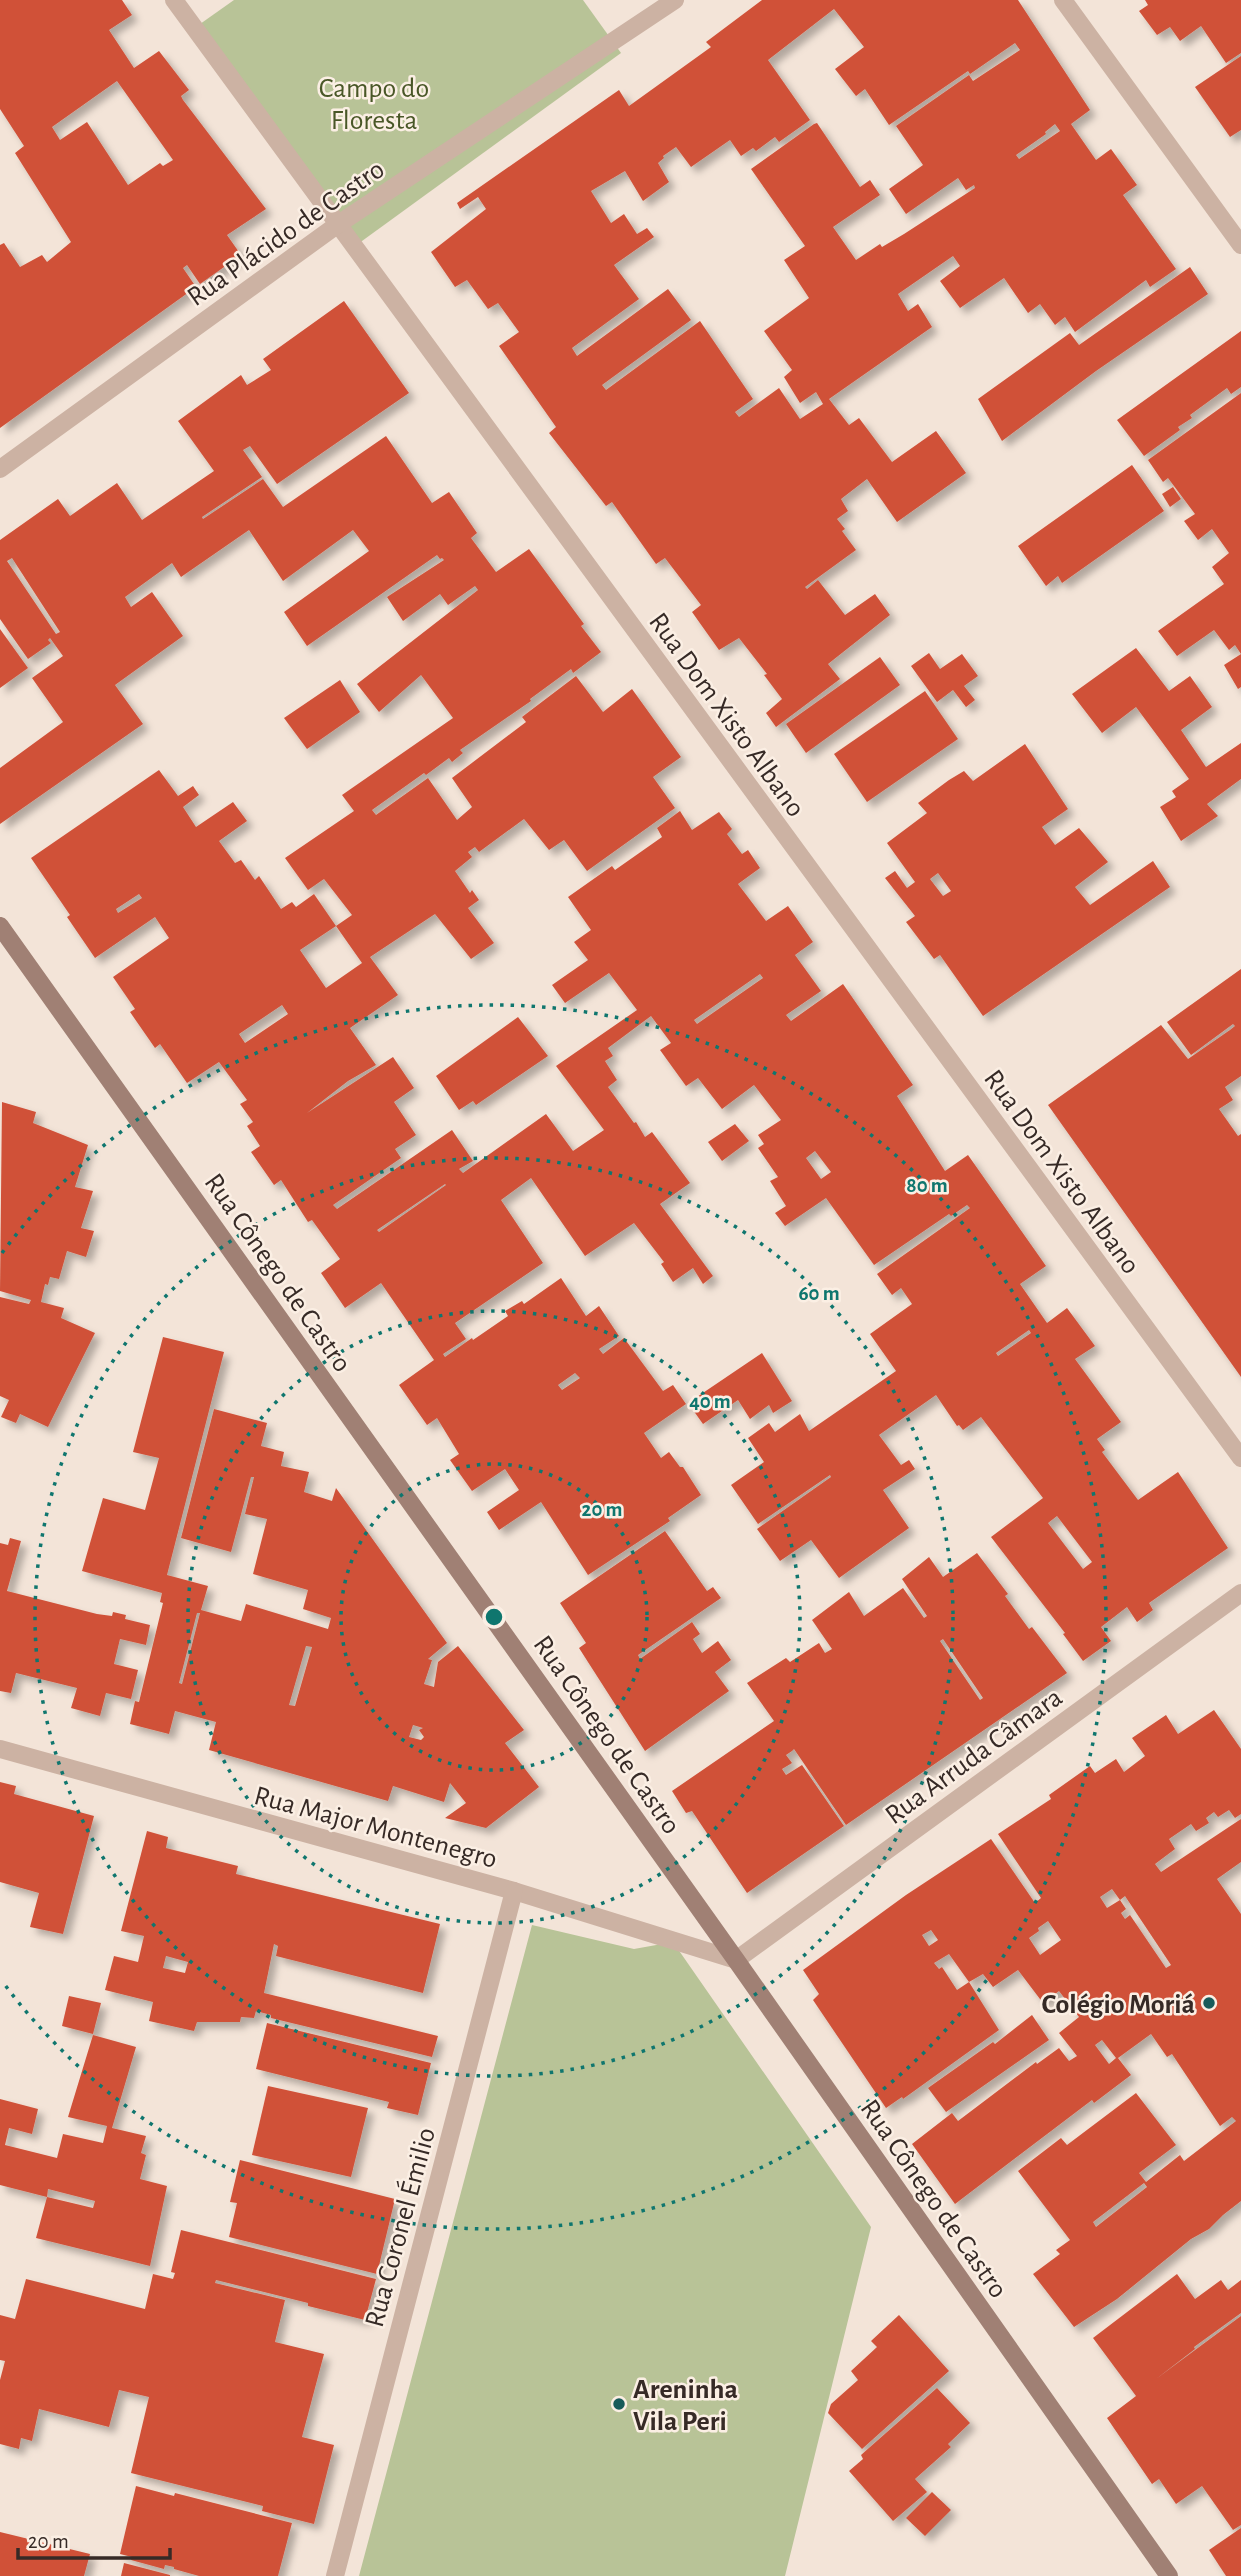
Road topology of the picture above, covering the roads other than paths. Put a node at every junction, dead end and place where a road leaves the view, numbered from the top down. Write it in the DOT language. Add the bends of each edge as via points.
graph roads {
  1 [pos="174,0"];
  2 [pos="676,0"];
  3 [pos="1063,0"];
  4 [pos="337,225"];
  5 [pos="1241,245"];
  6 [pos="0,469"];
  7 [pos="0,926"];
  8 [pos="1241,1458"];
  9 [pos="1241,1593"];
  10 [pos="0,1749"];
  11 [pos="514,1891"];
  12 [pos="736,1960"];
  13 [pos="335,2576"];
  14 [pos="1169,2576"];
  1 -- 4 [label="street, Rua Dom Xisto Albano"];
  2 -- 4 [label="street, Rua Plácido de Castro"];
  3 -- 5 [label="street"];
  4 -- 6 [label="street, Rua Plácido de Castro"];
  4 -- 8 [label="street, Rua Dom Xisto Albano"];
  7 -- 12 [label="main road, Rua Cônego de Castro"];
  9 -- 12 [label="street, Rua Arruda Câmara"];
  10 -- 11 [label="street, Rua Major Montenegro"];
  11 -- 12 [label="street, Rua Major Montenegro"];
  11 -- 13 [label="street, Rua Coronel Émilio"];
  12 -- 14 [label="main road, Rua Cônego de Castro"];
}
